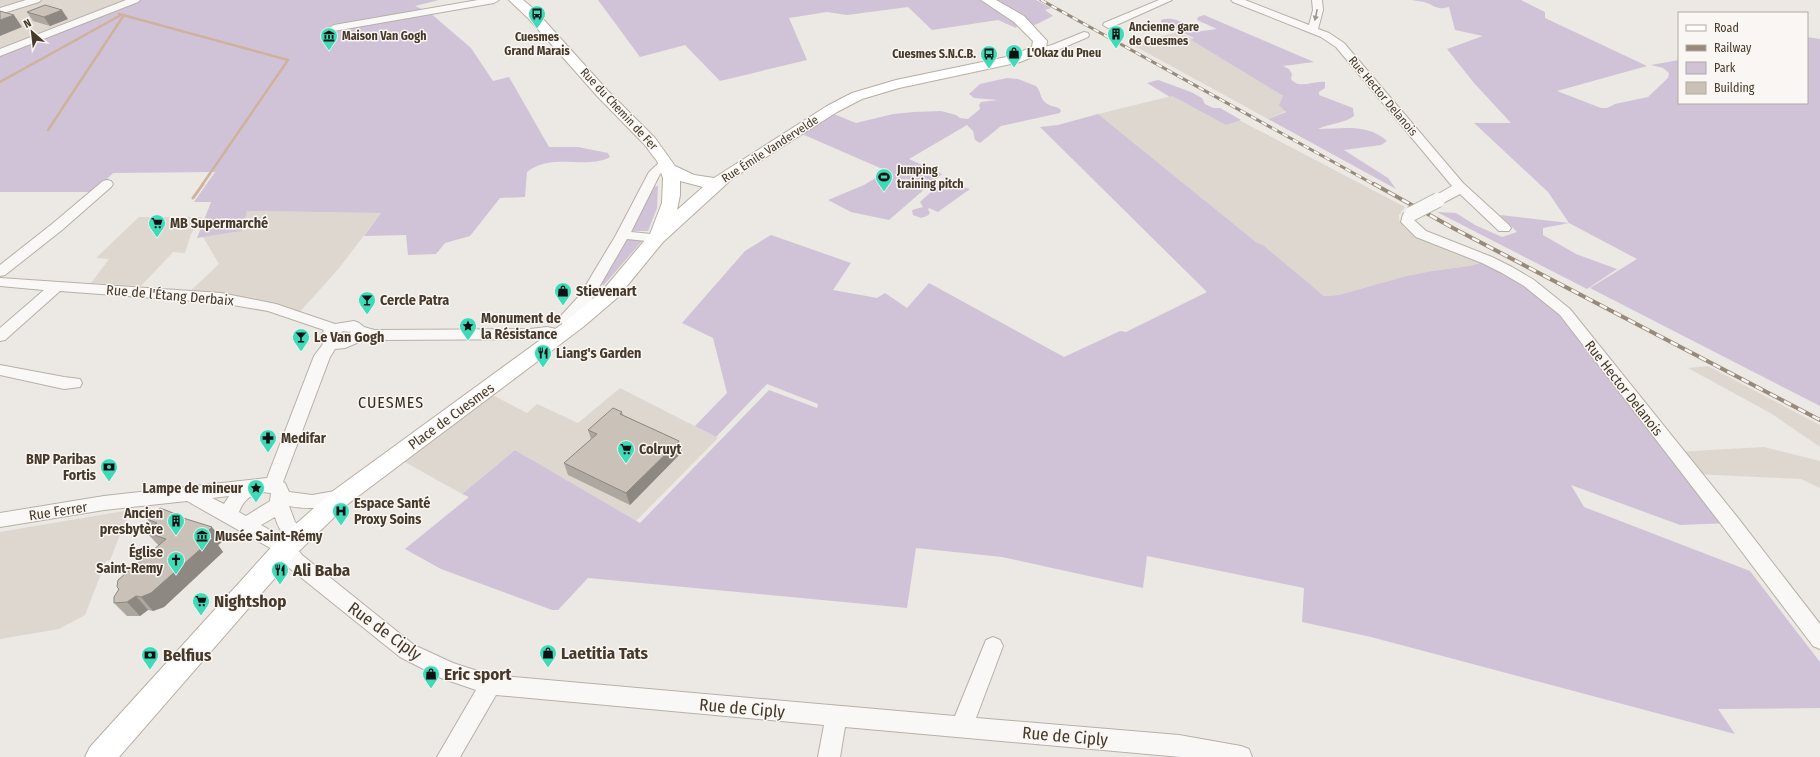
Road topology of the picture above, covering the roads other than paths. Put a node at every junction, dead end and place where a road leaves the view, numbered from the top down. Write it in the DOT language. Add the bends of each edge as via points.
graph roads {
  1 [pos="36,0"];
  2 [pos="135,0"];
  3 [pos="494,0"];
  4 [pos="515,0"];
  5 [pos="987,0"];
  6 [pos="1167,0"];
  7 [pos="1236,0"];
  8 [pos="1317,0"];
  9 [pos="0,11"];
  10 [pos="1108,25"];
  11 [pos="334,28"];
  12 [pos="1313,30"];
  13 [pos="1084,36"];
  14 [pos="0,53"];
  15 [pos="1032,53"];
  16 [pos="667,166"];
  17 [pos="727,175"];
  18 [pos="711,182"];
  19 [pos="107,184"];
  20 [pos="1459,186"];
  21 [pos="701,197"];
  22 [pos="672,198"];
  23 [pos="1504,228"];
  24 [pos="623,235"];
  25 [pos="657,238"];
  26 [pos="0,272"];
  27 [pos="0,282"];
  28 [pos="56,287"];
  29 [pos="554,335"];
  30 [pos="0,336"];
  31 [pos="333,336"];
  32 [pos="0,370"];
  33 [pos="74,383"];
  34 [pos="188,493"];
  35 [pos="272,493"];
  36 [pos="341,498"];
  37 [pos="228,516"];
  38 [pos="0,520"];
  39 [pos="245,524"];
  40 [pos="292,542"];
  41 [pos="1820,640"];
  42 [pos="993,646"];
  43 [pos="490,685"];
  44 [pos="836,716"];
  45 [pos="962,726"];
  46 [pos="100,757"];
  47 [pos="448,757"];
  48 [pos="830,757"];
  49 [pos="1241,757"];
  1 -- 9 [label="street"];
  2 -- 14 [label="street"];
  3 -- 11 [label="street"];
  4 -- 16 [label="main road, Rue du Chemin de Fer" via="531,12 657,151"];
  5 -- 15 [label="main road" via="1019,20 1036,35 1040,41 1039,48"];
  6 -- 10 [label="street"];
  7 -- 12 [label="street, Rue Hector Delanois"];
  8 -- 12 [label="street, one-way" via="1318,10"];
  12 -- 20 [label="street, Rue Hector Delanois" via="1325,35 1344,49"];
  13 -- 15 [label="street, Rue Émile Vandervelde"];
  15 -- 17 [label="main road, Rue Émile Vandervelde" via="1015,59 896,84 857,96"];
  16 -- 18 [label="main road" via="688,180"];
  16 -- 22 [label="main road, Rue du Chemin de Fer"];
  16 -- 24 [label="street" via="655,172"];
  17 -- 18 [label="main road"];
  17 -- 21 [label="main road, Rue Émile Vandervelde"];
  18 -- 22 [label="main road"];
  19 -- 26 [label="street"];
  20 -- 23 [label="street, Rue Hector Delanois"];
  20 -- 41 [label="street, Rue Hector Delanois, bridge" via="1455,191 1411,214 1408,222 1421,234 1507,270 1535,287 1565,312"];
  21 -- 22 [label="main road"];
  21 -- 25 [label="main road, Rue Émile Vandervelde"];
  22 -- 25 [label="main road, Rue du Chemin de Fer"];
  24 -- 25 [label="street"];
  24 -- 29 [label="street" via="586,298 566,318"];
  25 -- 29 [label="main road, Rue Émile Vandervelde" via="610,294"];
  27 -- 28 [label="street, Rue de l'Étang Derbaix"];
  28 -- 30 [label="street"];
  28 -- 31 [label="street, Rue de l'Étang Derbaix" via="186,295 245,302 271,307"];
  29 -- 31 [label="street" via="357,334 345,343"];
  29 -- 36 [label="main road, Place de Cuesmes"];
  31 -- 35 [label="street" via="322,356"];
  32 -- 33 [label="street"];
  34 -- 35 [label="street, Rue Ferrer"];
  34 -- 37 [label="street"];
  34 -- 38 [label="street, Rue Ferrer" via="104,503"];
  35 -- 36 [label="street, Place de Cuesmes" via="305,503"];
  35 -- 37 [label="street" via="248,489 232,503"];
  35 -- 39 [label="street" via="264,515"];
  35 -- 40 [label="street"];
  36 -- 40 [label="main road, Place de Cuesmes"];
  37 -- 39 [label="street"];
  39 -- 40 [label="street"];
  40 -- 43 [label="street, Rue de Ciply" via="295,561 406,651 448,671"];
  40 -- 46 [label="main road, Place de Cuesmes"];
  42 -- 45 [label="street"];
  43 -- 44 [label="street, Rue de Ciply"];
  43 -- 47 [label="street"];
  44 -- 45 [label="street, Rue de Ciply"];
  44 -- 48 [label="street"];
  45 -- 49 [label="street, Rue de Ciply" via="1180,746"];
}
